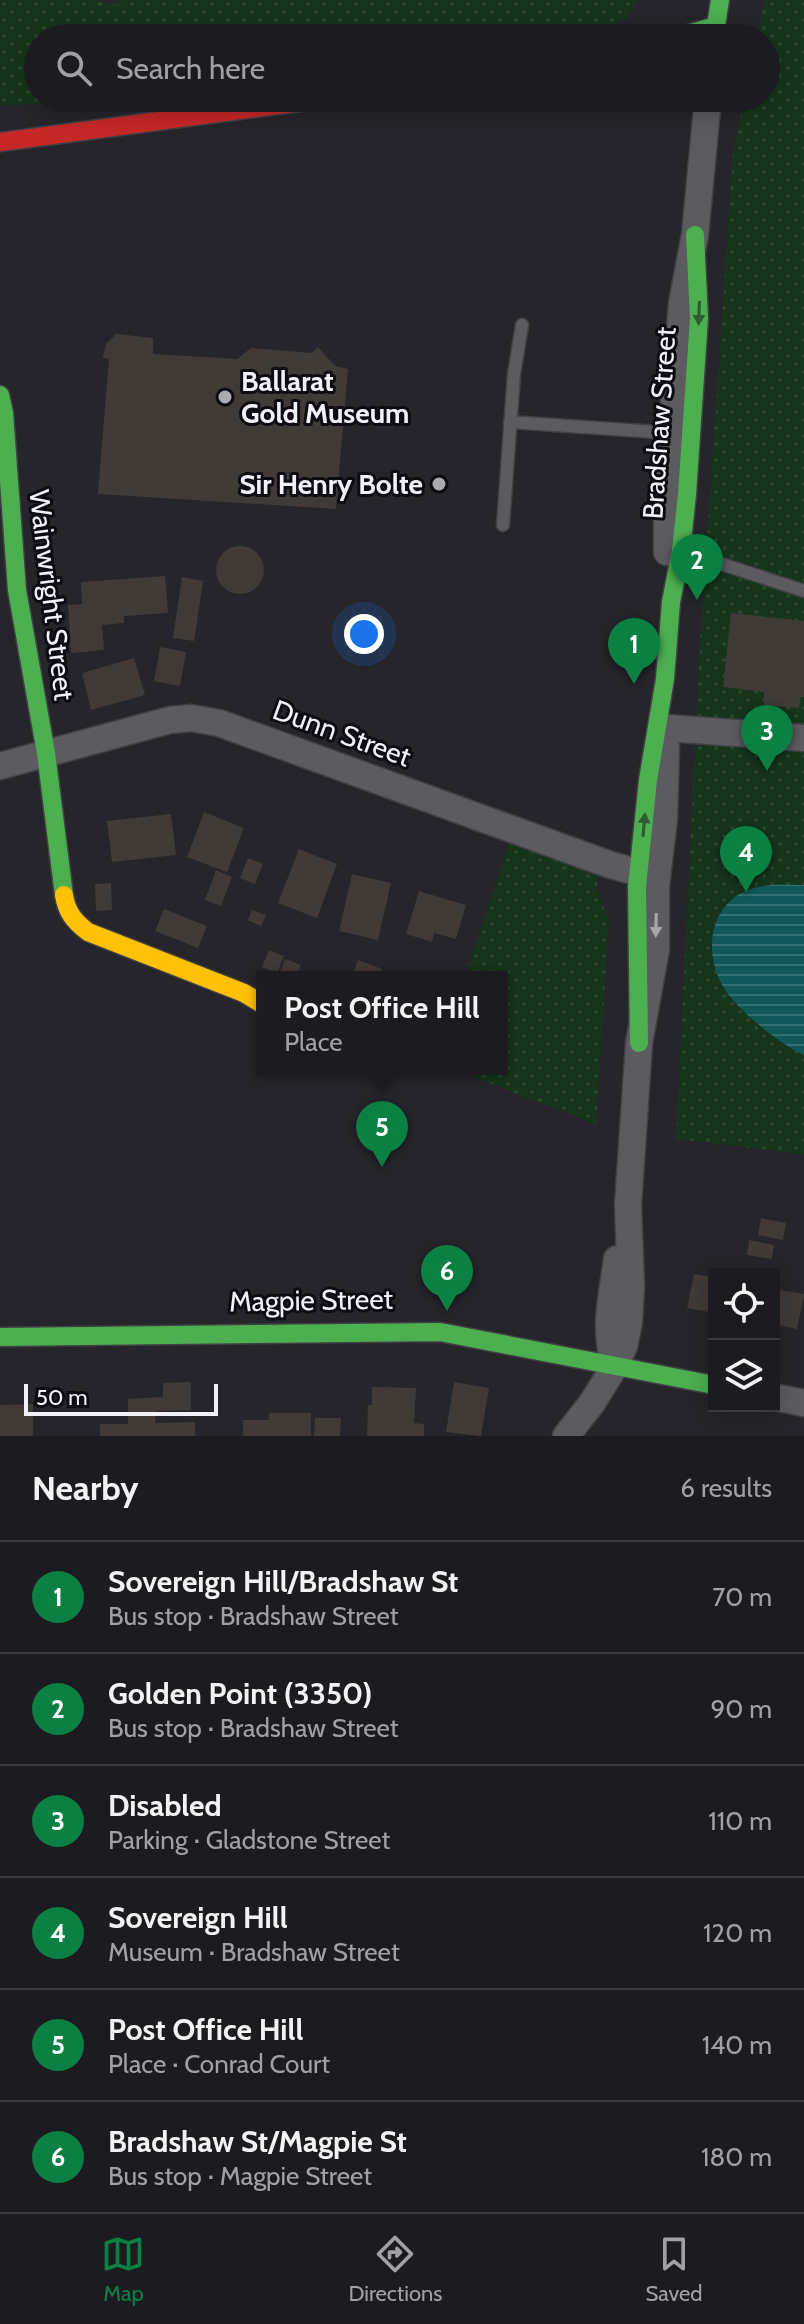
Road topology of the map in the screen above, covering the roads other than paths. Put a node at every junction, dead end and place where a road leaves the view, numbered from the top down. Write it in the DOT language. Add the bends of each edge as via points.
graph roads {
  1 [pos="226,112"];
  2 [pos="707,112"];
  3 [pos="0,142"];
  4 [pos="522,325"];
  5 [pos="0,395"];
  6 [pos="510,422"];
  7 [pos="682,433"];
  8 [pos="503,525"];
  9 [pos="681,551"];
  10 [pos="804,591"];
  11 [pos="9,592"];
  12 [pos="669,616"];
  13 [pos="665,679"];
  14 [pos="667,728"];
  15 [pos="804,738"];
  16 [pos="46,753"];
  17 [pos="0,766"];
  18 [pos="648,875"];
  19 [pos="256,1000"];
  20 [pos="0,1337"];
  21 [pos="615,1366"];
  22 [pos="708,1384"];
  23 [pos="780,1398"];
  24 [pos="804,1403"];
  25 [pos="566,1436"];
  1 -- 3 [label="street"];
  2 -- 7 [label="street, Bradshaw Street" via="695,235 682,303"];
  4 -- 6 [label="lane"];
  5 -- 11 [label="street, Wainwright Street"];
  6 -- 7 [label="lane"];
  6 -- 8 [label="lane"];
  7 -- 9 [label="street, Bradshaw Street"];
  7 -- 12 [label="street, Bradshaw Street" via="666,506"];
  9 -- 10 [label="lane"];
  9 -- 12 [label="street, Bradshaw Street"];
  11 -- 16 [label="street, Wainwright Street"];
  12 -- 13 [label="street, Bradshaw Street"];
  13 -- 14 [label="street, Bradshaw Street"];
  18 -- 13 [label="street, Bradshaw Street, one-way" via="648,780"];
  14 -- 15 [label="street"];
  14 -- 18 [label="street, Bradshaw Street" via="664,819"];
  16 -- 17 [label="street, Dunn Street"];
  16 -- 18 [label="street, Dunn Street" via="170,720 200,718"];
  16 -- 19 [label="street, Wainwright Street" via="64,897 74,921 100,938"];
  18 -- 21 [label="street, Bradshaw Street" via="656,949 639,1043 628,1205 608,1322"];
  20 -- 21 [label="street, Magpie Street" via="416,1331 481,1338"];
  21 -- 22 [label="street, Magpie Street"];
  21 -- 25 [label="street"];
  23 -- 24 [label="street"];
}
